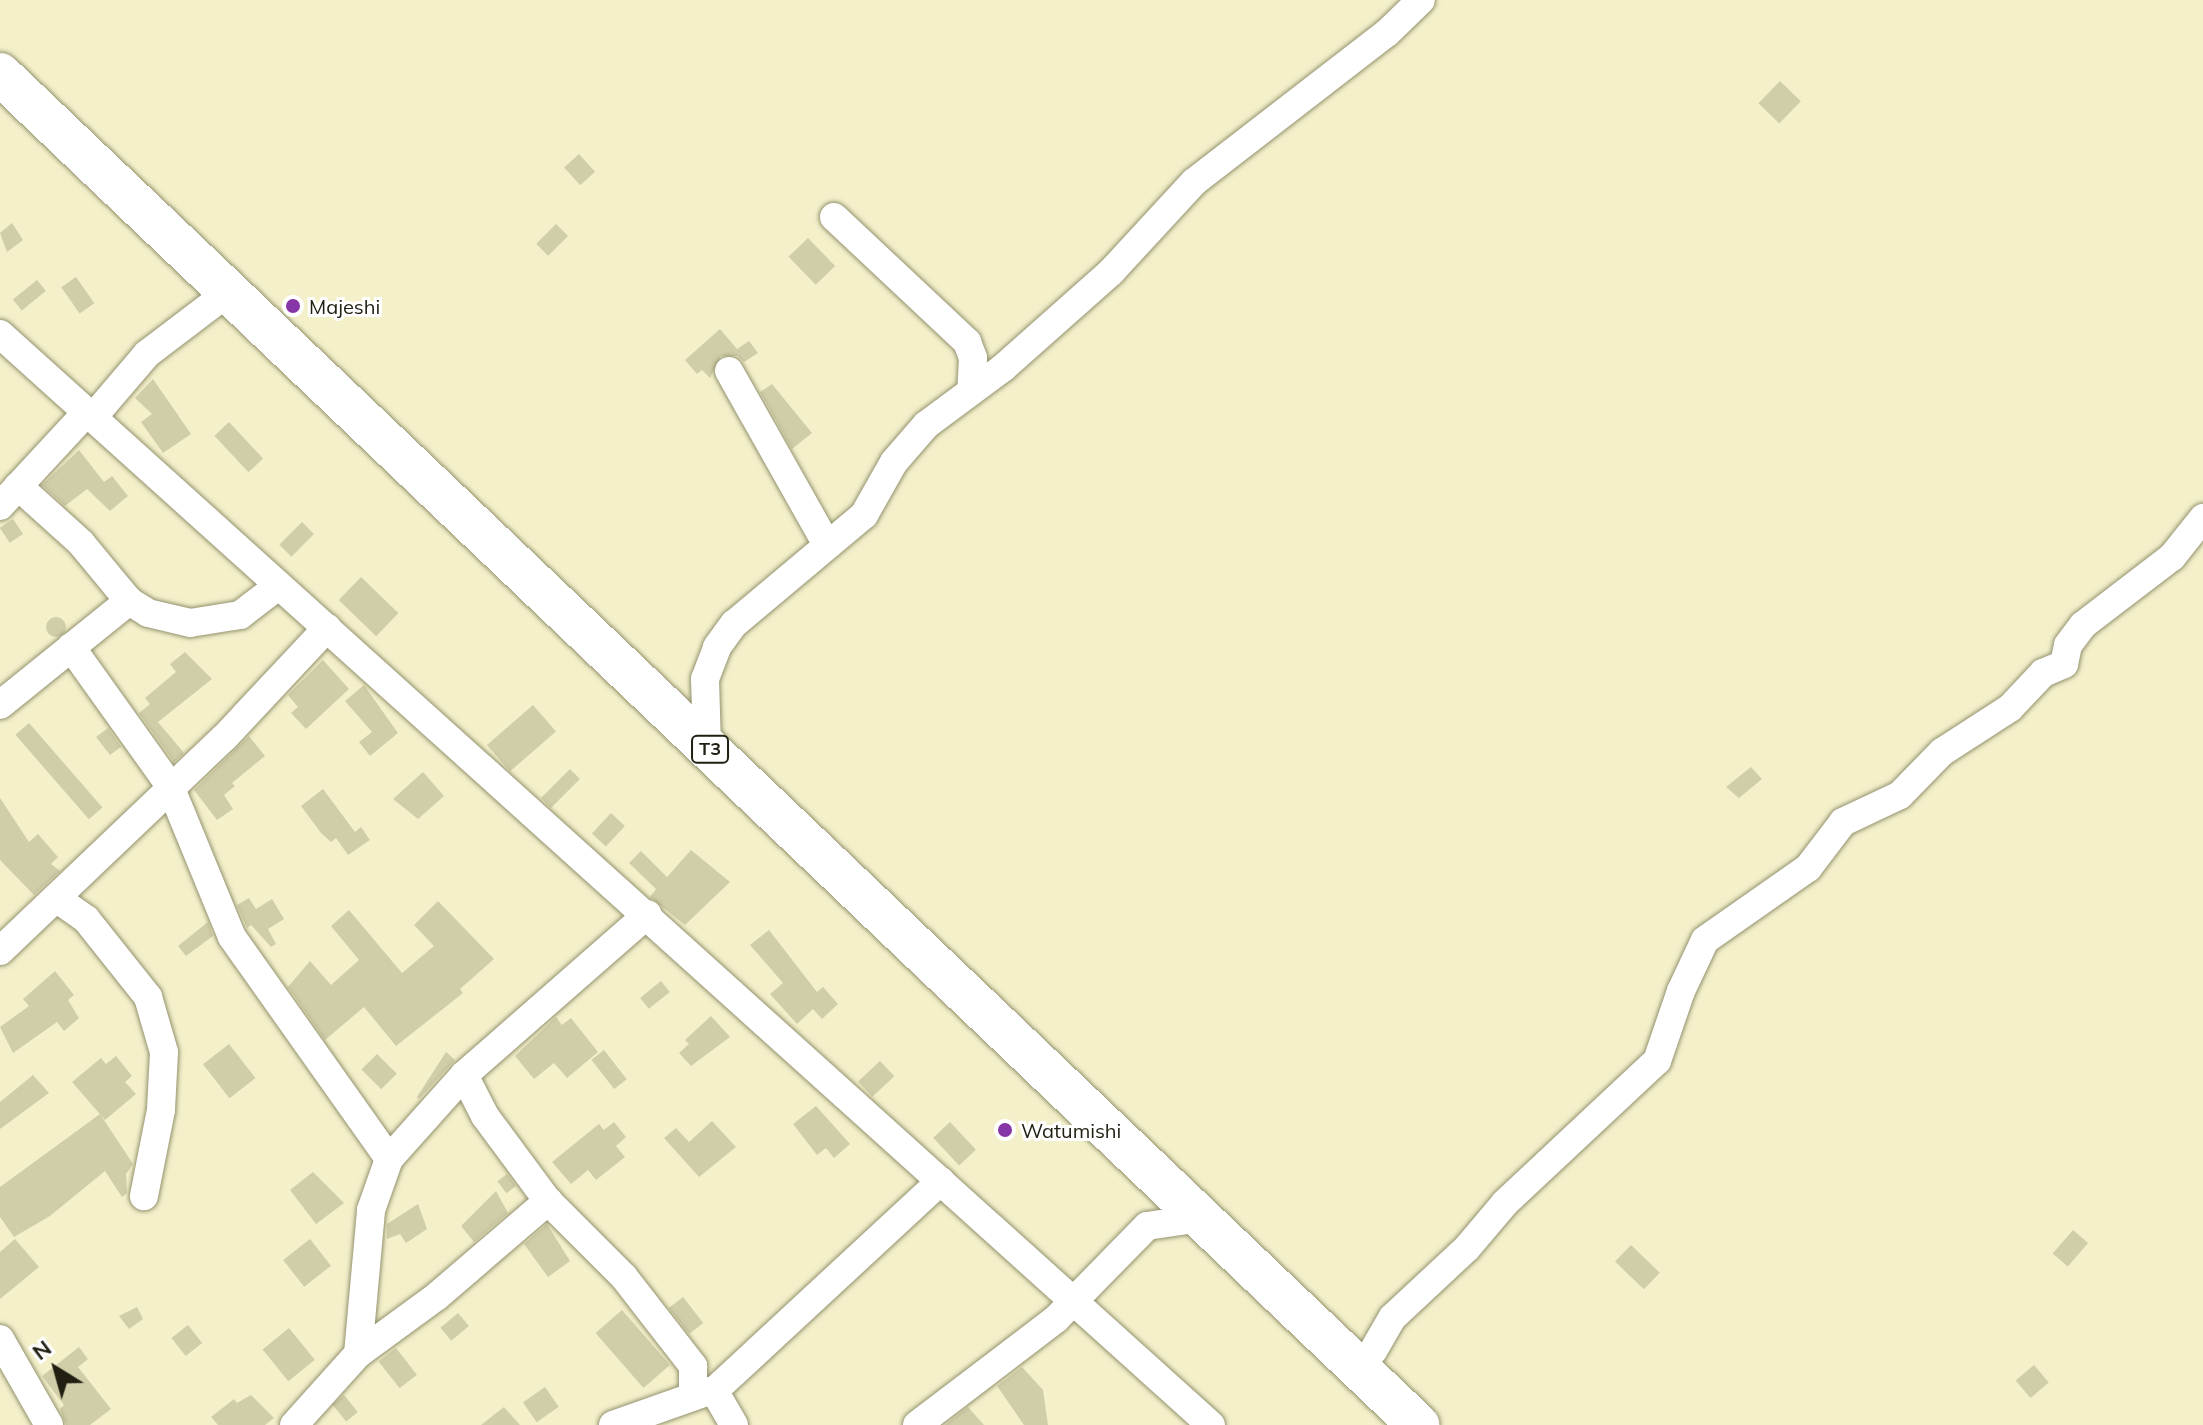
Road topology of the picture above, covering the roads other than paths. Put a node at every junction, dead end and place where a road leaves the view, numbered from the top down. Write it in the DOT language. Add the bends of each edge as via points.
graph roads {
  1 [pos="1421,0"];
  2 [pos="0,74"];
  3 [pos="834,217"];
  4 [pos="227,293"];
  5 [pos="0,334"];
  6 [pos="729,371"];
  7 [pos="971,391"];
  8 [pos="91,414"];
  9 [pos="9,496"];
  10 [pos="2203,518"];
  11 [pos="827,545"];
  12 [pos="278,586"];
  13 [pos="129,601"];
  14 [pos="327,628"];
  15 [pos="71,647"];
  16 [pos="0,705"];
  17 [pos="707,746"];
  18 [pos="170,786"];
  19 [pos="56,898"];
  20 [pos="648,914"];
  21 [pos="0,951"];
  22 [pos="464,1075"];
  23 [pos="389,1159"];
  24 [pos="941,1181"];
  25 [pos="144,1196"];
  26 [pos="548,1201"];
  27 [pos="1201,1218"];
  28 [pos="1074,1301"];
  29 [pos="0,1339"];
  30 [pos="1373,1351"];
  31 [pos="358,1354"];
  32 [pos="703,1392"];
  33 [pos="49,1425"];
  34 [pos="294,1425"];
  35 [pos="613,1425"];
  36 [pos="734,1425"];
  37 [pos="917,1425"];
  38 [pos="1211,1425"];
  39 [pos="1418,1425"];
  1 -- 7 [label="street" via="1387,33 1194,182 1111,272"];
  2 -- 4 [label="highway, T3"];
  3 -- 7 [label="street" via="967,342 973,358"];
  4 -- 8 [label="street" via="147,354"];
  4 -- 17 [label="highway, T3"];
  5 -- 8 [label="street"];
  6 -- 11 [label="street"];
  7 -- 11 [label="street" via="912,438 869,509"];
  8 -- 9 [label="street"];
  8 -- 12 [label="street"];
  9 -- 13 [label="street" via="81,543"];
  10 -- 30 [label="street" via="2172,557 2083,625 2068,645 2064,664 2043,673 2010,708 1942,752 1900,795 1843,822 1808,868 1705,940 1657,1061 1393,1317"];
  11 -- 17 [label="street" via="775,585 717,647 705,679"];
  12 -- 13 [label="street" via="240,615 190,623 148,613"];
  12 -- 14 [label="street"];
  13 -- 15 [label="street"];
  14 -- 18 [label="street" via="224,738"];
  14 -- 20 [label="street"];
  15 -- 16 [label="street"];
  15 -- 18 [label="street"];
  17 -- 27 [label="highway, T3"];
  18 -- 19 [label="street"];
  18 -- 23 [label="street" via="232,937"];
  19 -- 21 [label="street"];
  19 -- 25 [label="street" via="86,919 148,997 164,1052 161,1110"];
  20 -- 22 [label="street"];
  20 -- 24 [label="street"];
  22 -- 23 [label="street"];
  22 -- 26 [label="street" via="485,1116"];
  23 -- 31 [label="street" via="371,1210"];
  24 -- 28 [label="street"];
  24 -- 32 [label="street"];
  26 -- 31 [label="street" via="436,1297"];
  26 -- 32 [label="street" via="624,1277 693,1366"];
  27 -- 28 [label="street" via="1147,1226"];
  27 -- 39 [label="highway, T3"];
  28 -- 37 [label="street"];
  28 -- 38 [label="street"];
  29 -- 33 [label="street"];
  31 -- 34 [label="street"];
  32 -- 35 [label="street"];
  32 -- 36 [label="street"];
}
